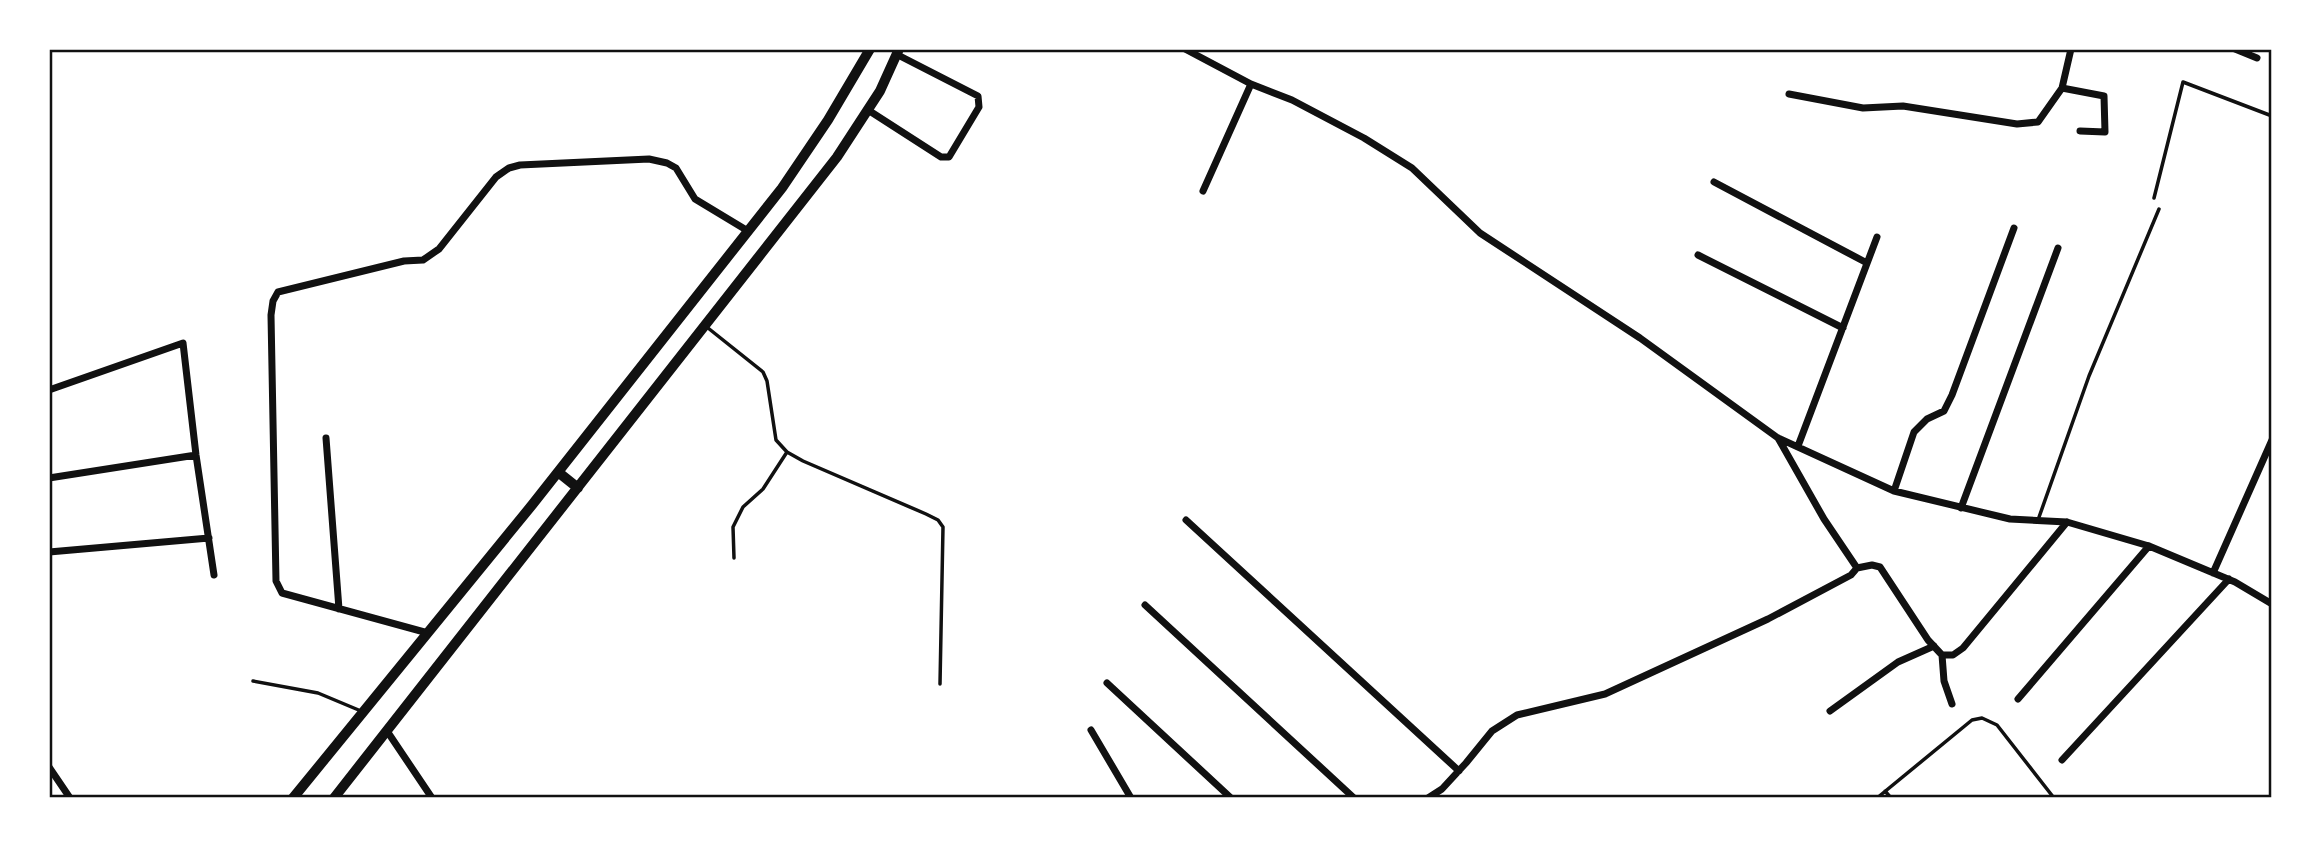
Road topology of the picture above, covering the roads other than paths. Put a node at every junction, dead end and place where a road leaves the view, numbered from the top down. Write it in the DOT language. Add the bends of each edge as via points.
graph roads {
  1 [pos="870,49"];
  2 [pos="1185,49"];
  3 [pos="2071,49"];
  4 [pos="2235,49"];
  5 [pos="897,52"];
  6 [pos="2257,58"];
  7 [pos="1251,83"];
  8 [pos="2062,88"];
  9 [pos="1789,94"];
  10 [pos="868,110"];
  11 [pos="2272,116"];
  12 [pos="2080,131"];
  13 [pos="1714,182"];
  14 [pos="1203,191"];
  15 [pos="2154,198"];
  16 [pos="2159,209"];
  17 [pos="2014,228"];
  18 [pos="748,231"];
  19 [pos="1877,237"];
  20 [pos="2058,248"];
  21 [pos="1698,255"];
  22 [pos="1867,263"];
  23 [pos="705,326"];
  24 [pos="1843,328"];
  25 [pos="49,390"];
  26 [pos="326,438"];
  27 [pos="1778,438"];
  28 [pos="2272,440"];
  29 [pos="1798,446"];
  30 [pos="787,452"];
  31 [pos="196,456"];
  32 [pos="558,472"];
  33 [pos="49,478"];
  34 [pos="578,488"];
  35 [pos="1894,491"];
  36 [pos="1961,508"];
  37 [pos="1186,520"];
  38 [pos="2038,520"];
  39 [pos="2067,522"];
  40 [pos="209,538"];
  41 [pos="2149,546"];
  42 [pos="49,552"];
  43 [pos="734,558"];
  44 [pos="1857,568"];
  45 [pos="2213,573"];
  46 [pos="214,575"];
  47 [pos="2229,579"];
  48 [pos="2272,604"];
  49 [pos="1145,605"];
  50 [pos="338,609"];
  51 [pos="428,633"];
  52 [pos="1934,646"];
  53 [pos="1942,655"];
  54 [pos="253,681"];
  55 [pos="1107,683"];
  56 [pos="940,684"];
  57 [pos="2018,699"];
  58 [pos="1952,704"];
  59 [pos="1830,710"];
  60 [pos="363,712"];
  61 [pos="1091,730"];
  62 [pos="387,731"];
  63 [pos="2062,760"];
  64 [pos="49,767"];
  65 [pos="1459,771"];
  66 [pos="1442,789"];
  67 [pos="1885,792"];
  68 [pos="70,798"];
  69 [pos="293,798"];
  70 [pos="334,798"];
  71 [pos="432,798"];
  72 [pos="1131,798"];
  73 [pos="1231,798"];
  74 [pos="1354,798"];
  75 [pos="1428,798"];
  76 [pos="1446,798"];
  77 [pos="1877,798"];
  78 [pos="1891,798"];
  79 [pos="2054,798"];
  1 -- 18 [label="main road" via="828,120"];
  2 -- 7 [label="street"];
  3 -- 8 [label="street"];
  4 -- 6 [label="street"];
  5 -- 10 [label="main road"];
  5 -- 10 [label="street" via="978,96 975,116 949,157 941,157"];
  7 -- 14 [label="street"];
  7 -- 27 [label="street" via="1364,138 1412,168 1480,233 1640,338"];
  8 -- 9 [label="street" via="2038,122 2017,124 1903,106 1863,108"];
  8 -- 12 [label="street" via="2104,96 2105,132"];
  10 -- 23 [label="main road" via="838,157"];
  11 -- 15 [label="lane" via="2183,82"];
  13 -- 22 [label="street"];
  16 -- 38 [label="lane" via="2090,376"];
  17 -- 35 [label="street" via="1952,394 1944,411 1914,432"];
  18 -- 32 [label="main road"];
  18 -- 50 [label="street" via="695,200 676,168 667,163 649,159 520,165 496,177 439,249 423,260 278,292 271,315 276,581 282,593"];
  19 -- 22 [label="street"];
  20 -- 36 [label="street"];
  21 -- 24 [label="street"];
  22 -- 24 [label="street"];
  23 -- 30 [label="lane" via="763,372 776,440"];
  23 -- 34 [label="main road"];
  24 -- 29 [label="street"];
  25 -- 31 [label="street" via="183,343"];
  26 -- 50 [label="street"];
  27 -- 29 [label="street"];
  27 -- 44 [label="street"];
  28 -- 45 [label="street"];
  29 -- 35 [label="street"];
  30 -- 43 [label="lane" via="763,489 743,507 733,527"];
  30 -- 56 [label="lane" via="926,514 943,527"];
  31 -- 33 [label="street"];
  31 -- 40 [label="street"];
  32 -- 34 [label="main road"];
  32 -- 51 [label="main road"];
  34 -- 62 [label="main road"];
  35 -- 36 [label="street"];
  36 -- 38 [label="street"];
  37 -- 65 [label="street"];
  38 -- 39 [label="street"];
  39 -- 41 [label="street"];
  39 -- 53 [label="street" via="1963,648"];
  40 -- 42 [label="street"];
  40 -- 46 [label="street"];
  41 -- 45 [label="street"];
  41 -- 57 [label="street"];
  44 -- 52 [label="street" via="1880,567"];
  44 -- 65 [label="street" via="1768,620 1605,694 1517,715 1492,731"];
  45 -- 47 [label="street"];
  47 -- 48 [label="street"];
  47 -- 63 [label="street"];
  49 -- 74 [label="street"];
  50 -- 51 [label="street"];
  51 -- 60 [label="main road"];
  52 -- 53 [label="street"];
  52 -- 59 [label="street" via="1898,662"];
  53 -- 58 [label="street"];
  54 -- 60 [label="lane" via="318,693"];
  55 -- 73 [label="street"];
  60 -- 69 [label="main road"];
  61 -- 72 [label="street"];
  62 -- 70 [label="main road"];
  62 -- 71 [label="street"];
  64 -- 68 [label="street"];
  65 -- 66 [label="street"];
  66 -- 75 [label="street"];
  66 -- 76 [label="street"];
  67 -- 77 [label="lane"];
  67 -- 78 [label="lane"];
  67 -- 79 [label="lane" via="1972,720 1982,718 1997,724"];
}
